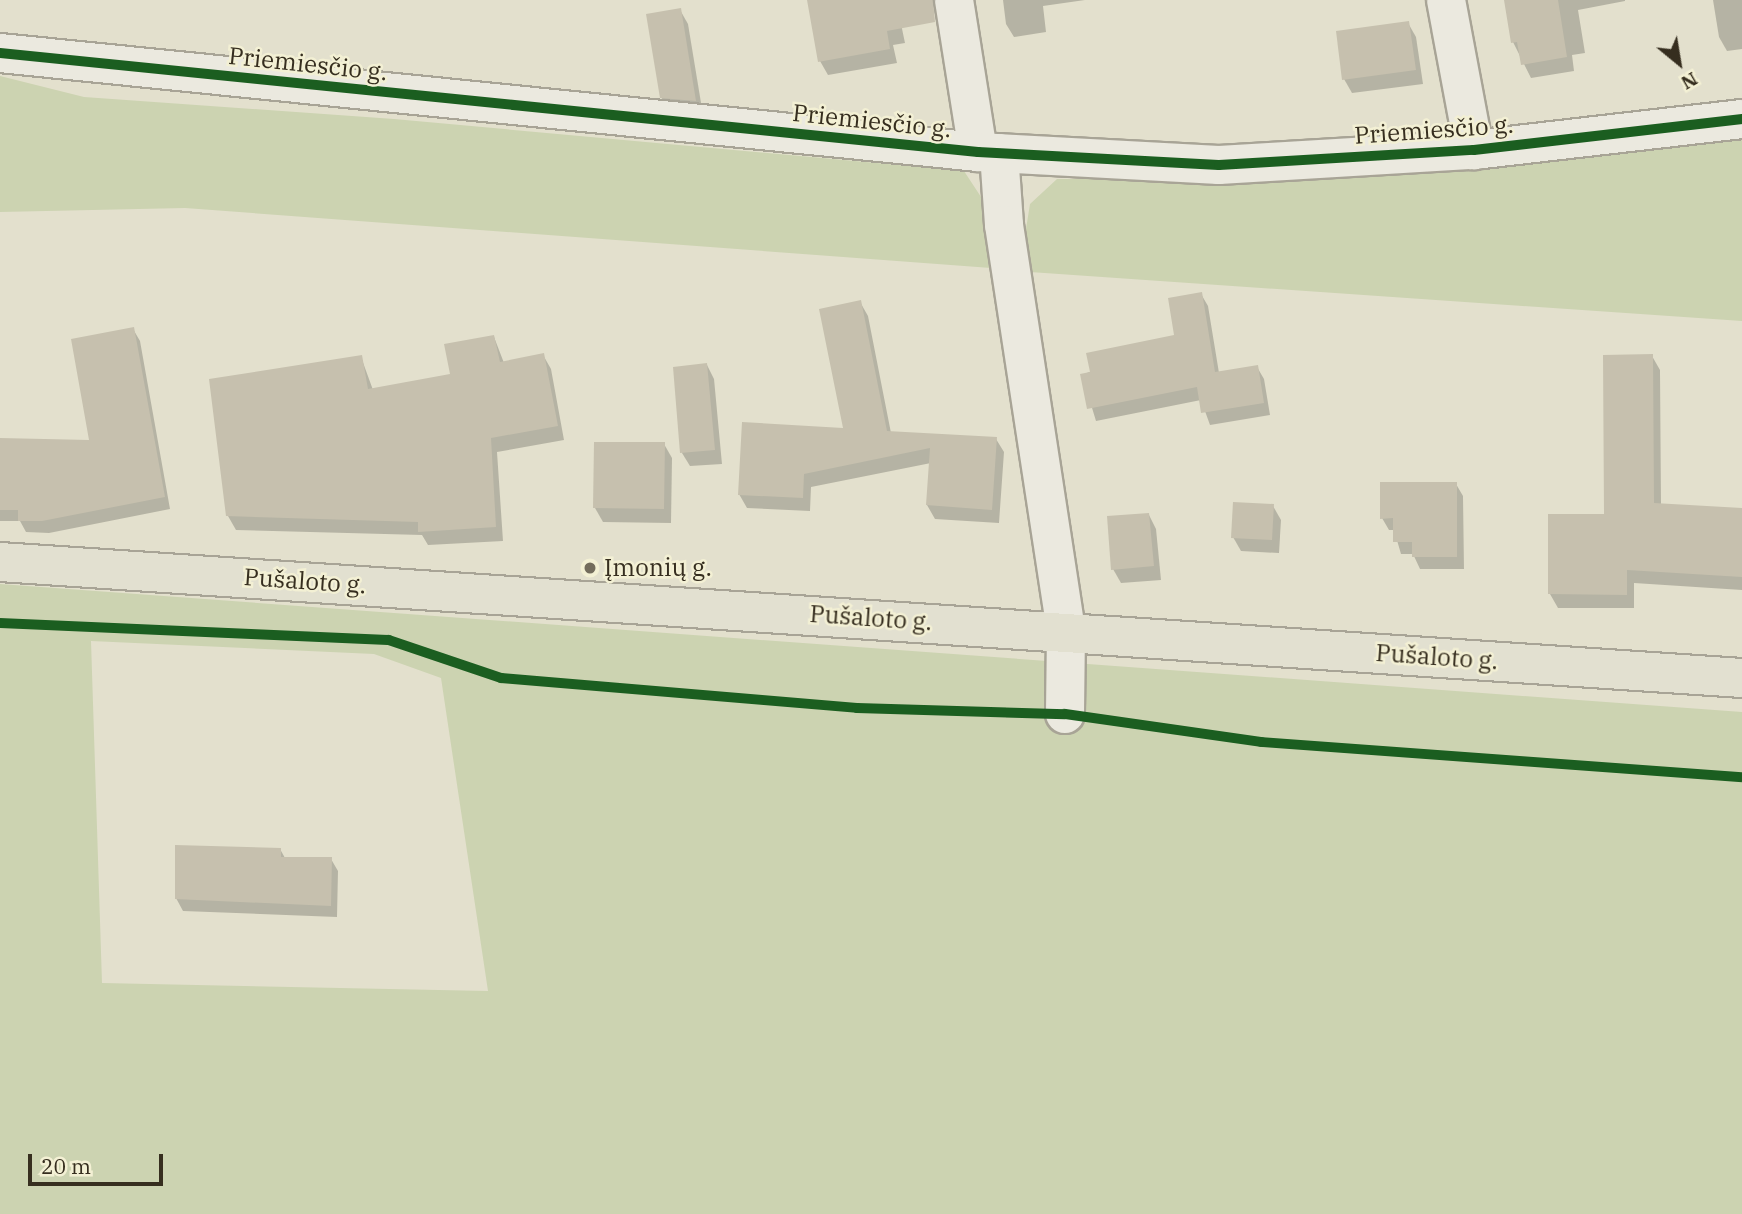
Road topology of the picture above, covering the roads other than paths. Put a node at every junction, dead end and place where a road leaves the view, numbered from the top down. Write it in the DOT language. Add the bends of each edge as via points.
graph roads {
  1 [pos="954,0"];
  2 [pos="1446,0"];
  3 [pos="0,53"];
  4 [pos="1742,119"];
  5 [pos="1474,150"];
  6 [pos="989,153"];
  7 [pos="0,562"];
  8 [pos="1066,631"];
  9 [pos="1742,678"];
  10 [pos="1065,715"];
  1 -- 6 [label="street"];
  2 -- 5 [label="street"];
  3 -- 6 [label="street, Priemiesčio g."];
  4 -- 5 [label="street, Priemiesčio g."];
  5 -- 6 [label="street, Priemiesčio g." via="1219,165"];
  6 -- 8 [label="street"];
  7 -- 8 [label="main road, Pušaloto g."];
  8 -- 9 [label="main road, Pušaloto g."];
  8 -- 10 [label="street"];
}
